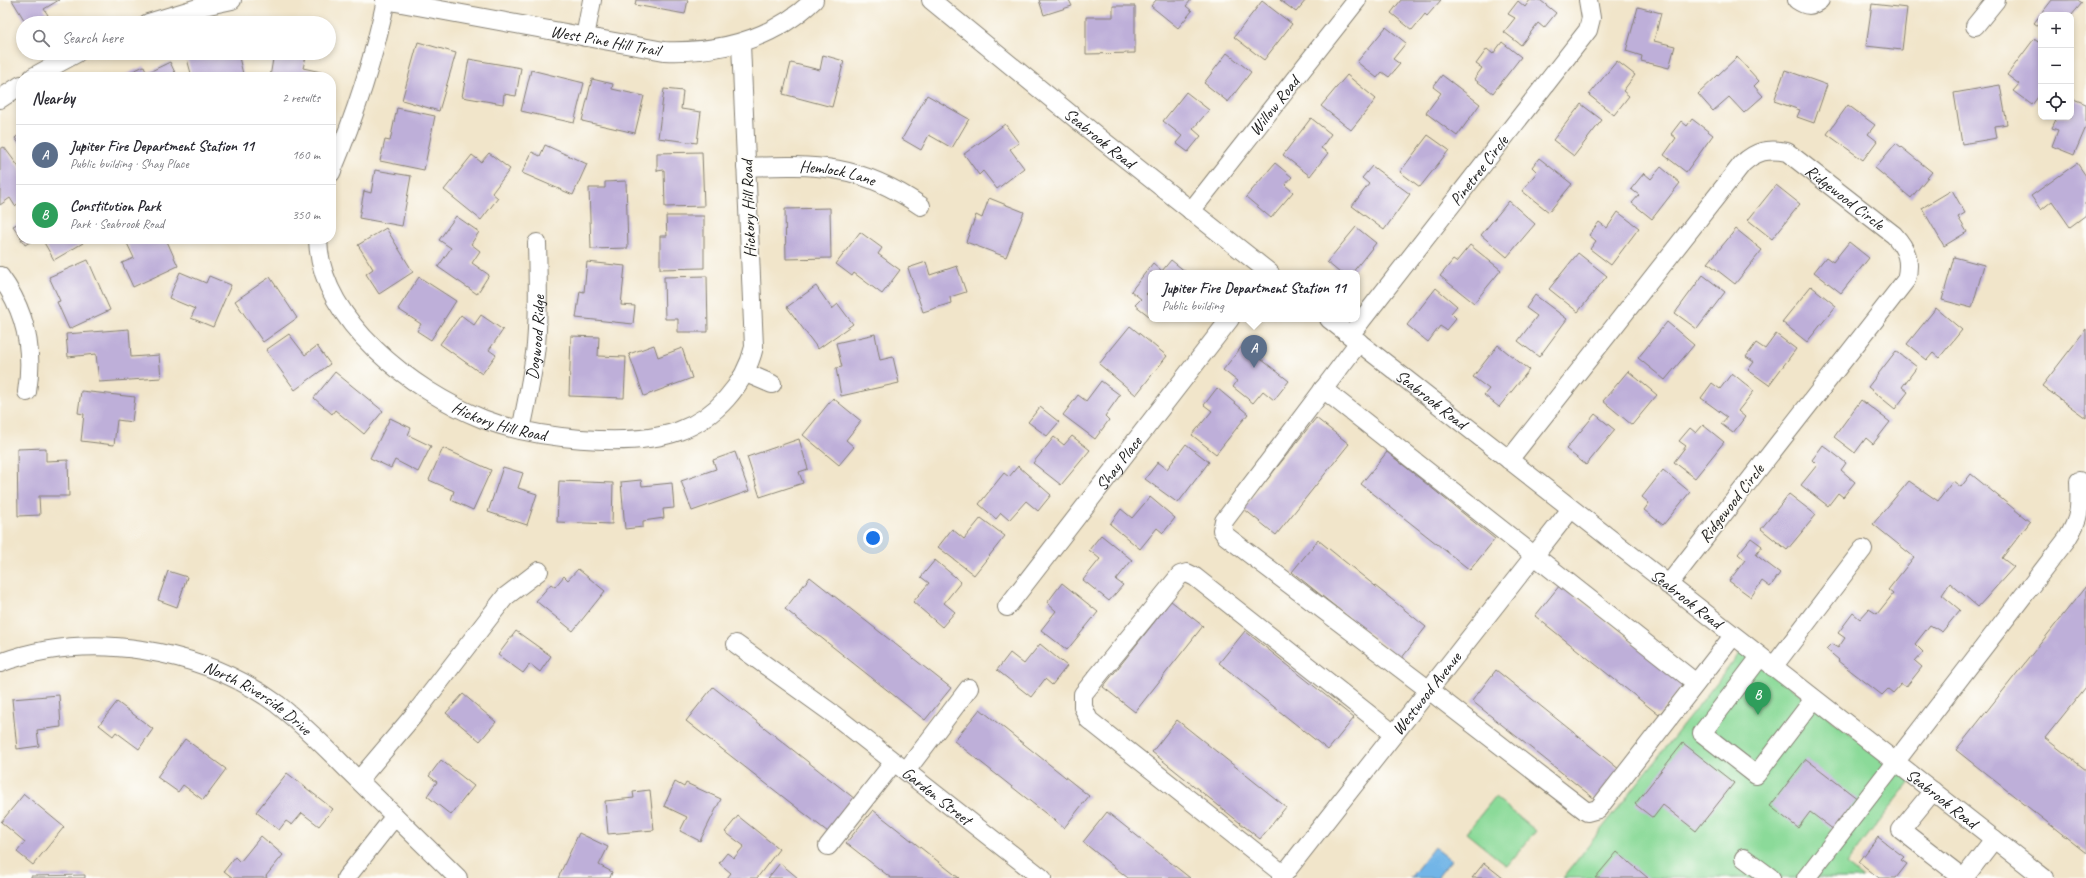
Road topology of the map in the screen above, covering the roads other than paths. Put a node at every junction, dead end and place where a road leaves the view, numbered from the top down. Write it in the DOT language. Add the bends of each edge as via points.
graph roads {
  1 [pos="232,0"];
  2 [pos="386,0"];
  3 [pos="592,0"];
  4 [pos="814,0"];
  5 [pos="931,0"];
  6 [pos="1357,0"];
  7 [pos="1588,0"];
  8 [pos="1796,0"];
  9 [pos="1820,0"];
  10 [pos="1996,0"];
  11 [pos="203,3"];
  12 [pos="167,16"];
  13 [pos="1975,26"];
  14 [pos="585,37"];
  15 [pos="741,44"];
  16 [pos="64,60"];
  17 [pos="42,72"];
  18 [pos="16,88"];
  19 [pos="0,99"];
  20 [pos="336,161"];
  21 [pos="746,167"];
  22 [pos="921,206"];
  23 [pos="1191,210"];
  24 [pos="537,243"];
  25 [pos="319,244"];
  26 [pos="1266,270"];
  27 [pos="0,276"];
  28 [pos="1228,322"];
  29 [pos="1333,322"];
  30 [pos="1354,339"];
  31 [pos="746,373"];
  32 [pos="772,384"];
  33 [pos="1323,389"];
  34 [pos="27,392"];
  35 [pos="520,430"];
  36 [pos="1509,460"];
  37 [pos="2079,481"];
  38 [pos="1571,509"];
  39 [pos="1863,549"];
  40 [pos="1534,556"];
  41 [pos="539,571"];
  42 [pos="1668,585"];
  43 [pos="1007,607"];
  44 [pos="1733,636"];
  45 [pos="736,644"];
  46 [pos="1767,662"];
  47 [pos="0,663"];
  48 [pos="1696,683"];
  49 [pos="969,688"];
  50 [pos="1429,690"];
  51 [pos="1814,699"];
  52 [pos="1394,734"];
  53 [pos="1894,762"];
  54 [pos="900,767"];
  55 [pos="358,780"];
  56 [pos="1933,791"];
  57 [pos="395,816"];
  58 [pos="1994,839"];
  59 [pos="828,846"];
  60 [pos="1744,858"];
  61 [pos="1282,876"];
  62 [pos="346,878"];
  63 [pos="458,878"];
  64 [pos="1042,878"];
  65 [pos="1771,878"];
  66 [pos="1806,878"];
  67 [pos="1963,878"];
  68 [pos="2044,878"];
  1 -- 11 [label="street"];
  2 -- 14 [label="street, West Pine Hill Trail"];
  2 -- 20 [label="street" via="374,56 354,119"];
  3 -- 14 [label="street"];
  4 -- 15 [label="street, West Pine Hill Trail" via="782,25"];
  5 -- 23 [label="street, Seabrook Road"];
  6 -- 23 [label="street, Willow Road"];
  7 -- 30 [label="street, Pinetree Circle" via="1591,18 1588,30"];
  8 -- 9 [label="street" via="1805,5 1814,5"];
  10 -- 13 [label="street"];
  11 -- 12 [label="street"];
  14 -- 15 [label="street, West Pine Hill Trail" via="664,51 691,52"];
  15 -- 21 [label="street, Hickory Hill Road"];
  16 -- 17 [label="street"];
  18 -- 19 [label="street"];
  21 -- 22 [label="street, Hemlock Lane" via="831,167 885,184"];
  21 -- 31 [label="street, Hickory Hill Road" via="755,334"];
  23 -- 26 [label="street, Seabrook Road"];
  24 -- 35 [label="street, Dogwood Ridge" via="539,293 536,345 532,379"];
  25 -- 35 [label="street, Hickory Hill Road" via="323,272 335,299 376,349 407,376 448,403 484,419"];
  27 -- 34 [label="street" via="15,298 24,320 30,355"];
  28 -- 43 [label="street, Shay Place"];
  29 -- 30 [label="street, Seabrook Road"];
  30 -- 33 [label="street, Pinetree Circle"];
  30 -- 36 [label="street, Seabrook Road"];
  31 -- 32 [label="street"];
  31 -- 35 [label="street, Hickory Hill Road" via="712,413 677,432 612,440 570,438"];
  33 -- 40 [label="street"];
  33 -- 50 [label="street, Pinetree Circle" via="1224,521 1222,530 1226,536"];
  36 -- 38 [label="street, Seabrook Road"];
  36 -- 42 [label="street, Ridgewood Circle" via="1742,164 1752,156 1763,151 1787,152 1894,235 1903,244 1908,255 1909,268 1906,280"];
  37 -- 53 [label="street" via="2078,518 2067,539"];
  38 -- 40 [label="street, Westwood Avenue"];
  38 -- 42 [label="street, Seabrook Road"];
  39 -- 46 [label="street"];
  40 -- 48 [label="street"];
  40 -- 50 [label="street, Westwood Avenue"];
  41 -- 55 [label="street" via="505,597 414,715"];
  42 -- 44 [label="street, Seabrook Road"];
  44 -- 46 [label="street, Seabrook Road"];
  44 -- 48 [label="street"];
  45 -- 54 [label="street, Garden Street" via="833,714"];
  46 -- 51 [label="street, Seabrook Road"];
  46 -- 51 [label="street" via="1702,733 1756,775"];
  47 -- 55 [label="street, North Riverside Drive" via="44,651 96,647 148,651 211,668 243,683 276,704 306,729"];
  48 -- 50 [label="street" via="1598,809 1587,812"];
  49 -- 54 [label="street"];
  50 -- 52 [label="street, Westwood Avenue"];
  51 -- 53 [label="street, Seabrook Road"];
  52 -- 61 [label="street, Westwood Avenue"];
  52 -- 61 [label="street" via="1187,573 1180,575 1084,694 1083,707 1089,720"];
  53 -- 56 [label="street, Seabrook Road"];
  53 -- 66 [label="street"];
  54 -- 59 [label="street"];
  54 -- 64 [label="street, Garden Street"];
  55 -- 57 [label="street, North Riverside Drive"];
  56 -- 58 [label="street, Seabrook Road"];
  56 -- 67 [label="street" via="1901,830"];
  57 -- 62 [label="street"];
  57 -- 63 [label="street, North Riverside Drive"];
  58 -- 67 [label="street"];
  58 -- 68 [label="street, Seabrook Road"];
  60 -- 65 [label="street"];
}
